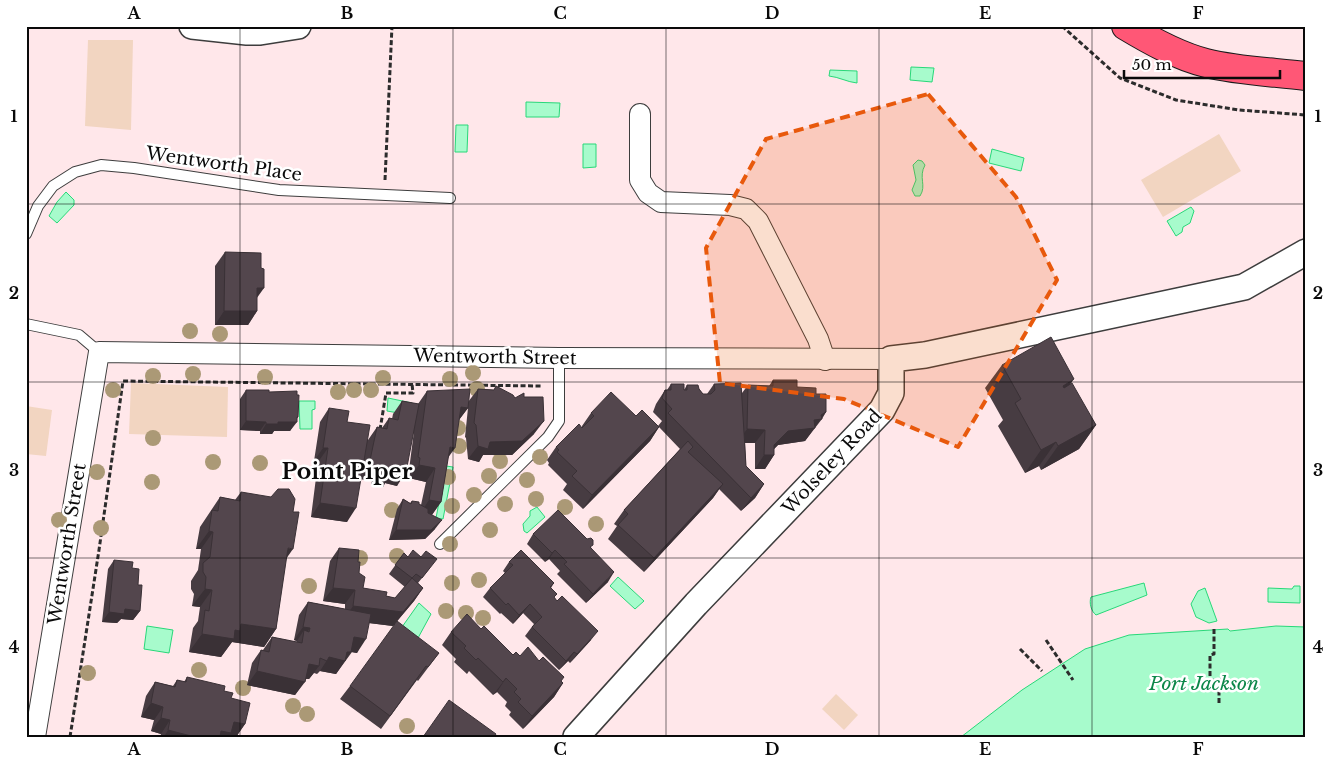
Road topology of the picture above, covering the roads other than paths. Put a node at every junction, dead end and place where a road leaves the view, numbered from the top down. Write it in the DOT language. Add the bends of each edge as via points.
graph roads {
  1 [pos="192,26"];
  2 [pos="298,26"];
  3 [pos="1126,26"];
  4 [pos="1306,76"];
  5 [pos="640,114"];
  6 [pos="450,198"];
  7 [pos="26,234"];
  8 [pos="1306,252"];
  9 [pos="26,324"];
  10 [pos="99,352"];
  11 [pos="559,358"];
  12 [pos="825,360"];
  13 [pos="891,360"];
  14 [pos="440,544"];
  15 [pos="35,737"];
  16 [pos="576,737"];
  1 -- 2 [label="street" via="260,32"];
  3 -- 4 [label="main road" via="1148,40 1205,63"];
  5 -- 12 [label="street" via="640,180 648,193 660,202 730,205 746,209 758,221 818,339"];
  6 -- 7 [label="lane, Wentworth Place" via="279,190 101,165 75,172 53,186 38,206"];
  8 -- 13 [label="street" via="1244,287"];
  9 -- 10 [label="lane" via="79,335"];
  10 -- 11 [label="street, Wentworth Street"];
  10 -- 15 [label="street, Wentworth Street"];
  11 -- 12 [label="street, Wentworth Street"];
  11 -- 14 [label="lane" via="559,421 548,437"];
  12 -- 13 [label="street, Wentworth Street"];
  13 -- 16 [label="street, Wolseley Road" via="891,393 882,410 696,604"];
}
